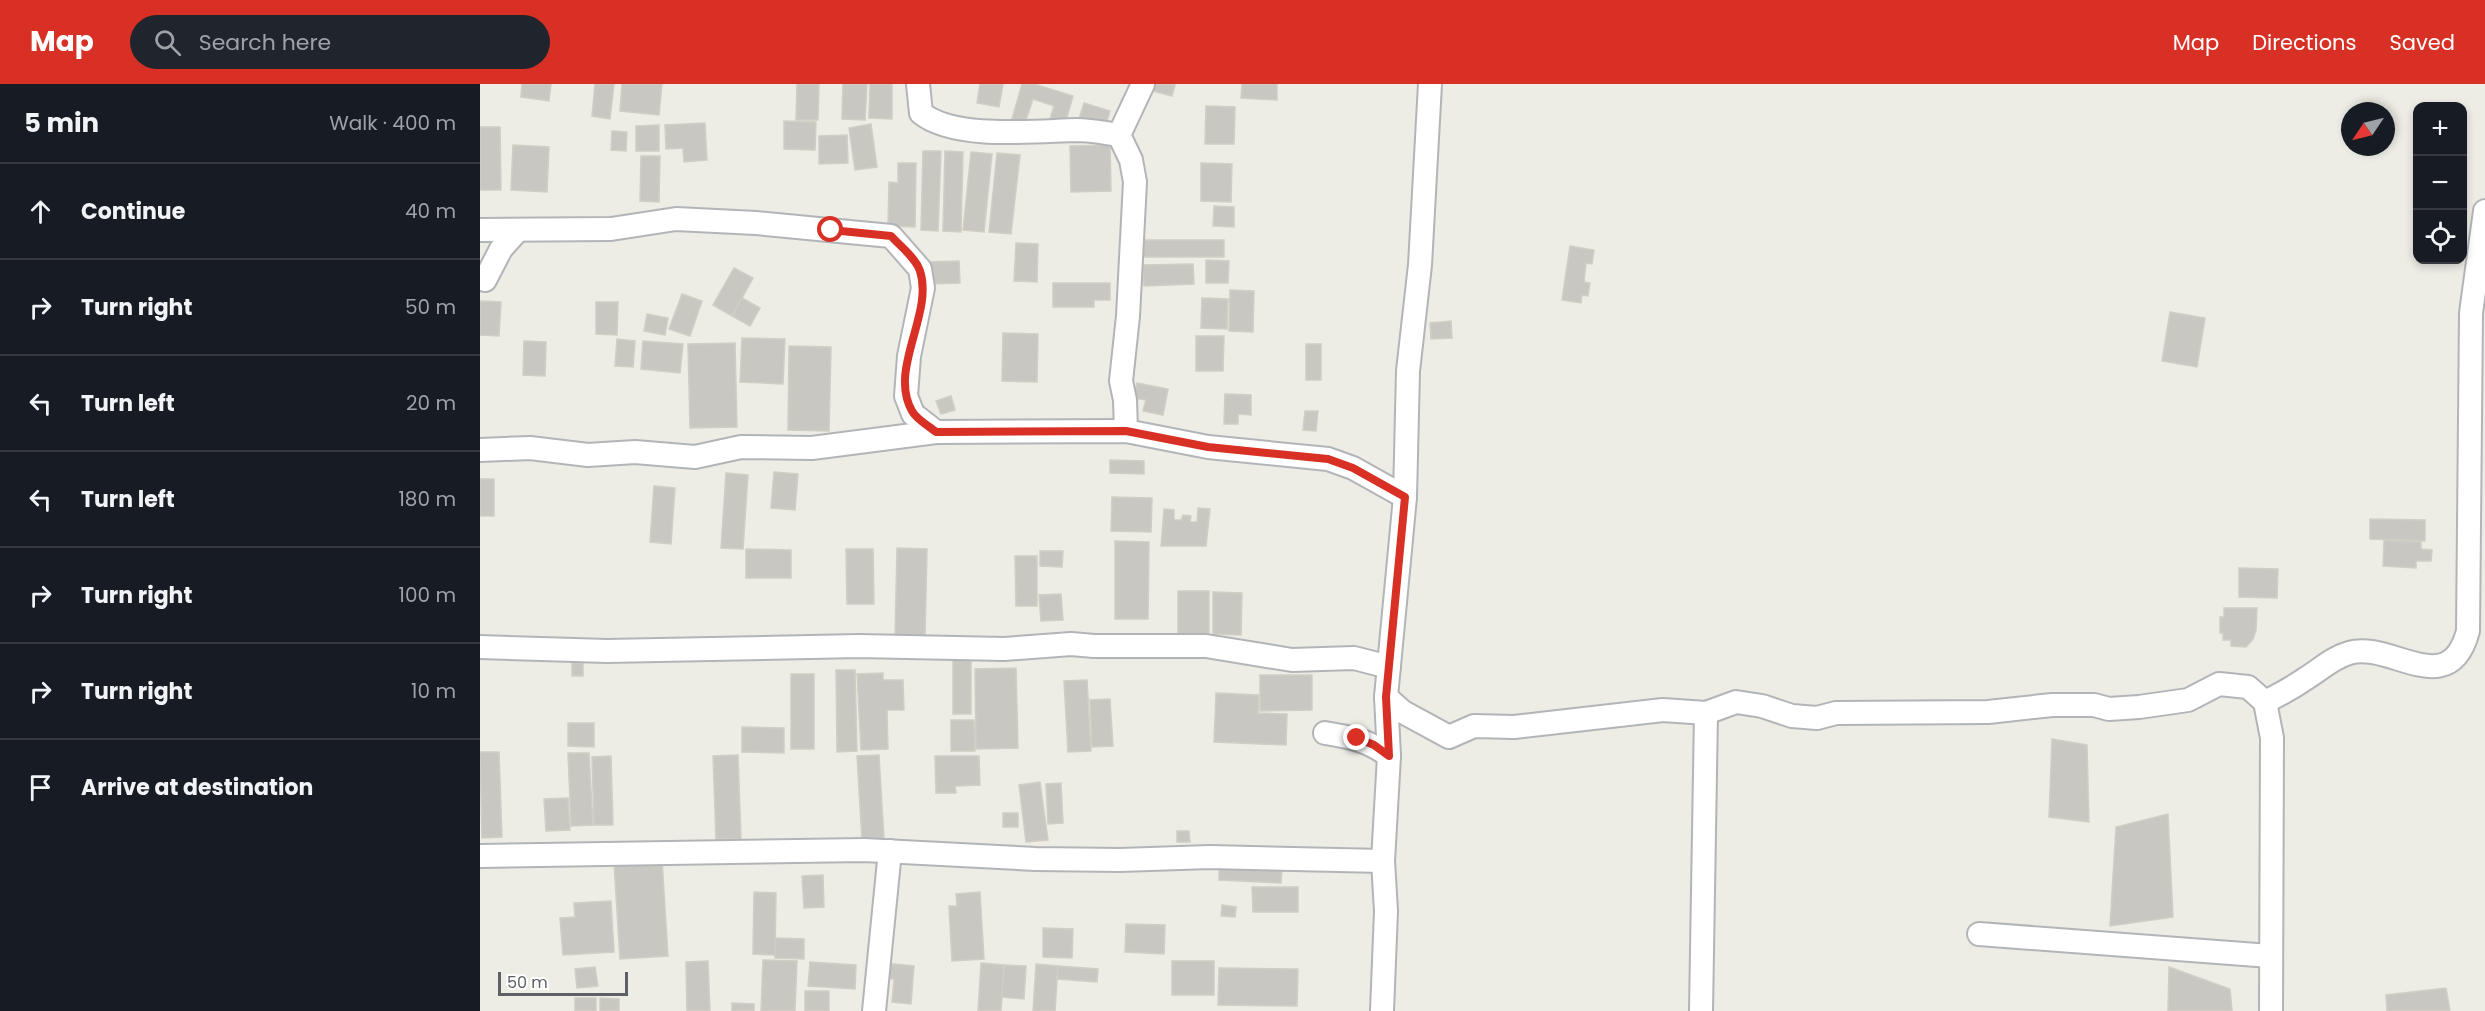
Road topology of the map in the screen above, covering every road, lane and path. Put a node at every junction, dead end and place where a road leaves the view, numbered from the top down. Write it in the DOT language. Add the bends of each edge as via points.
graph roads {
  1 [pos="918,84"];
  2 [pos="1143,84"];
  3 [pos="1431,84"];
  4 [pos="1119,135"];
  5 [pos="2485,211"];
  6 [pos="480,230"];
  7 [pos="518,230"];
  8 [pos="485,280"];
  9 [pos="1126,431"];
  10 [pos="936,432"];
  11 [pos="480,450"];
  12 [pos="1405,497"];
  13 [pos="480,647"];
  14 [pos="1389,667"];
  15 [pos="1386,697"];
  16 [pos="2265,702"];
  17 [pos="1706,713"];
  18 [pos="1325,733"];
  19 [pos="1389,756"];
  20 [pos="890,851"];
  21 [pos="480,856"];
  22 [pos="1383,861"];
  23 [pos="1979,934"];
  24 [pos="2270,956"];
  25 [pos="874,1011"];
  26 [pos="1382,1011"];
  27 [pos="1701,1011"];
  28 [pos="2271,1011"];
  1 -- 4 [label="street" via="921,113 931,121 950,126"];
  2 -- 4 [label="street"];
  3 -- 12 [label="street" via="1420,265 1408,371"];
  4 -- 9 [label="street" via="1131,160 1135,182 1121,381"];
  5 -- 16 [label="street" via="2472,303 2465,644 2444,664 2431,667 2379,654 2347,653"];
  6 -- 7 [label="street"];
  7 -- 8 [label="street" via="501,249"];
  7 -- 10 [label="street" via="611,229 676,219 891,236 920,270 923,288 909,356 906,396 913,414"];
  9 -- 10 [label="street"];
  9 -- 12 [label="street" via="1208,447 1328,459"];
  10 -- 11 [label="street" via="812,448 741,447 695,457 635,452 588,455 530,448"];
  12 -- 14 [label="street"];
  13 -- 14 [label="street" via="607,651 859,646 1004,649 1071,644 1206,646 1292,660 1354,658"];
  14 -- 15 [label="street"];
  15 -- 17 [label="street" via="1403,712 1449,737 1474,726 1514,727 1663,710"];
  15 -- 19 [label="street"];
  16 -- 17 [label="street" via="2248,687 2219,684 2173,704 2109,709 2052,705 1988,712 1836,712 1817,718 1736,702"];
  16 -- 24 [label="street" via="2272,738"];
  17 -- 27 [label="street"];
  18 -- 19 [label="street" via="1357,738"];
  19 -- 22 [label="street"];
  20 -- 21 [label="street"];
  20 -- 22 [label="street" via="1046,859"];
  20 -- 25 [label="street"];
  22 -- 26 [label="street" via="1386,911"];
  23 -- 24 [label="street"];
  24 -- 28 [label="street"];
}
